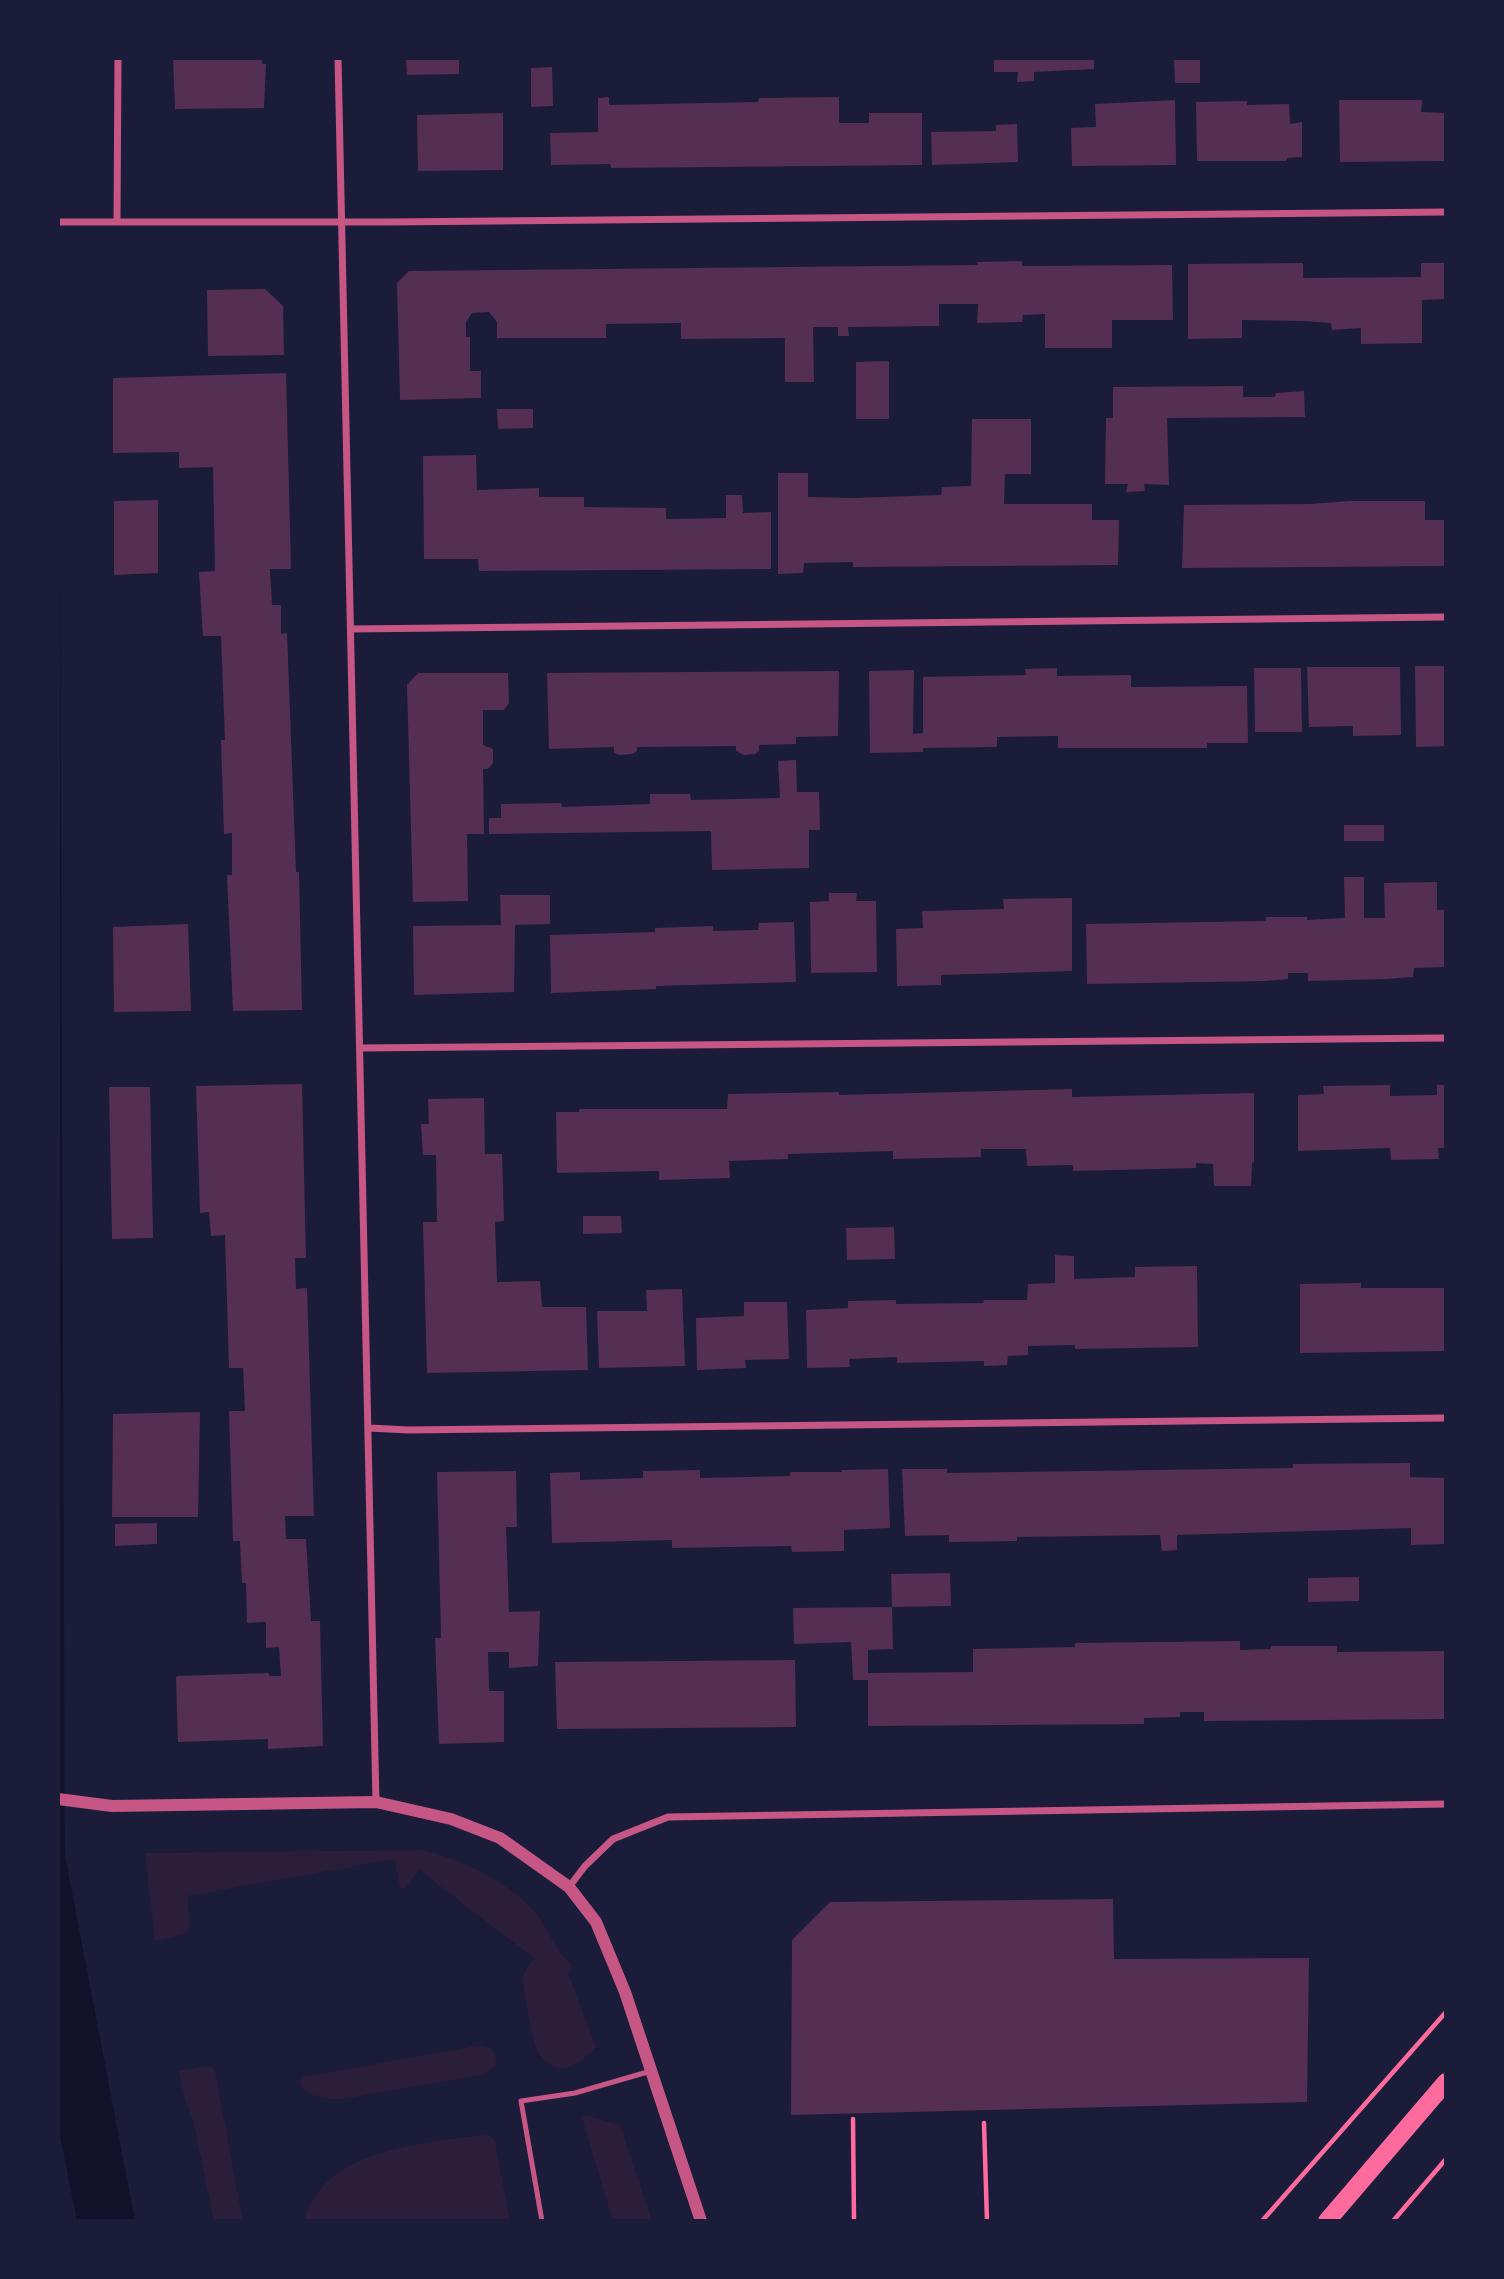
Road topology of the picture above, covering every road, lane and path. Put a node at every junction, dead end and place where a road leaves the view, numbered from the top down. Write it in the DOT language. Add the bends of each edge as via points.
graph roads {
  1 [pos="118,58"];
  2 [pos="338,58"];
  3 [pos="1446,212"];
  4 [pos="58,222"];
  5 [pos="117,222"];
  6 [pos="342,222"];
  7 [pos="1446,617"];
  8 [pos="351,629"];
  9 [pos="1446,1038"];
  10 [pos="360,1048"];
  11 [pos="1446,1418"];
  12 [pos="369,1428"];
  13 [pos="58,1799"];
  14 [pos="376,1802"];
  15 [pos="1446,1804"];
  16 [pos="569,1887"];
  17 [pos="1446,2012"];
  18 [pos="651,2071"];
  19 [pos="1446,2082"];
  20 [pos="853,2119"];
  21 [pos="984,2123"];
  22 [pos="1446,2159"];
  23 [pos="542,2221"];
  24 [pos="701,2221"];
  25 [pos="854,2221"];
  26 [pos="987,2221"];
  27 [pos="1262,2221"];
  28 [pos="1326,2221"];
  29 [pos="1393,2221"];
  1 -- 5 [label="street"];
  2 -- 6 [label="street"];
  3 -- 6 [label="street"];
  4 -- 5 [label="street"];
  5 -- 6 [label="street"];
  6 -- 8 [label="street"];
  7 -- 8 [label="street"];
  8 -- 10 [label="street"];
  9 -- 10 [label="street"];
  10 -- 12 [label="street"];
  11 -- 12 [label="street"];
  12 -- 14 [label="street"];
  13 -- 14 [label="street" via="112,1805"];
  14 -- 16 [label="street" via="452,1819 500,1838"];
  15 -- 16 [label="street" via="668,1817 613,1839"];
  16 -- 18 [label="street" via="596,1922"];
  17 -- 27 [label="path"];
  18 -- 23 [label="lane" via="575,2093 521,2101"];
  18 -- 24 [label="street"];
  19 -- 28 [label="main road"];
  20 -- 25 [label="path"];
  21 -- 26 [label="path"];
  22 -- 29 [label="path"];
}
